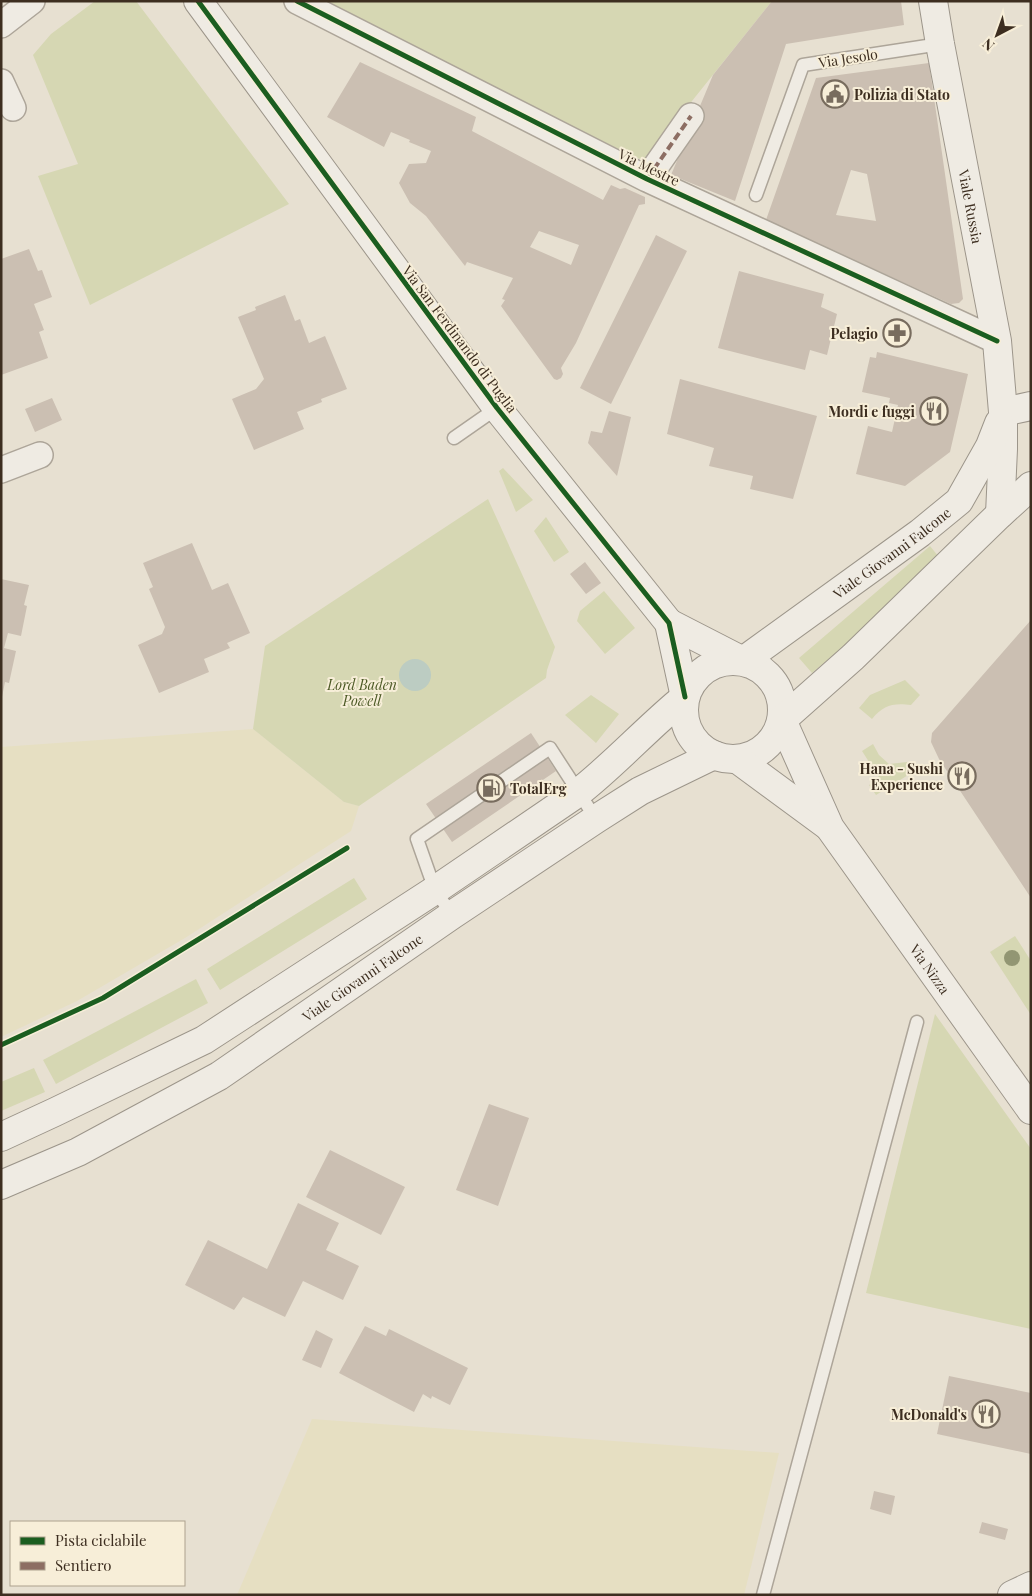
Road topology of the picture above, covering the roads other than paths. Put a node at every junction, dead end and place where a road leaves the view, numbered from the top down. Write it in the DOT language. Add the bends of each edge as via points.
graph roads {
  1 [pos="32,1"];
  2 [pos="198,1"];
  3 [pos="297,1"];
  4 [pos="934,1"];
  5 [pos="1,25"];
  6 [pos="940,44"];
  7 [pos="1,82"];
  8 [pos="13,108"];
  9 [pos="691,116"];
  10 [pos="647,179"];
  11 [pos="756,195"];
  12 [pos="997,341"];
  13 [pos="1031,406"];
  14 [pos="497,408"];
  15 [pos="1003,412"];
  16 [pos="454,438"];
  17 [pos="40,455"];
  18 [pos="1,470"];
  19 [pos="1031,486"];
  20 [pos="1000,514"];
  21 [pos="669,623"];
  22 [pos="743,661"];
  23 [pos="685,697"];
  24 [pos="782,720"];
  25 [pos="725,757"];
  26 [pos="579,792"];
  27 [pos="596,819"];
  28 [pos="830,828"];
  29 [pos="435,890"];
  30 [pos="452,915"];
  31 [pos="917,1022"];
  32 [pos="1031,1110"];
  33 [pos="1,1137"];
  34 [pos="1,1185"];
  35 [pos="1031,1586"];
  36 [pos="763,1595"];
  37 [pos="1012,1595"];
  1 -- 5 [label="street"];
  2 -- 14 [label="main road, Via San Ferdinando di Puglia"];
  3 -- 10 [label="street, Via Mestre"];
  4 -- 6 [label="main road, Viale Russia"];
  6 -- 11 [label="lane, Via Jesolo" via="803,65"];
  6 -- 12 [label="main road, Viale Russia"];
  7 -- 8 [label="street"];
  9 -- 10 [label="street"];
  10 -- 12 [label="street, Via Mestre"];
  12 -- 15 [label="main road, Viale Russia"];
  13 -- 15 [label="main road"];
  14 -- 16 [label="lane"];
  14 -- 21 [label="main road, Via San Ferdinando di Puglia"];
  15 -- 20 [label="main road"];
  15 -- 22 [label="main road, Viale Giovanni Falcone" via="990,446 959,501"];
  17 -- 18 [label="street"];
  19 -- 20 [label="main road"];
  20 -- 24 [label="main road" via="853,657"];
  21 -- 22 [label="main road, Via San Ferdinando di Puglia"];
  21 -- 23 [label="main road, Via San Ferdinando di Puglia"];
  22 -- 23 [label="main road" via="728,660 700,672"];
  22 -- 24 [label="main road" via="758,666 778,689 783,704"];
  23 -- 25 [label="main road" via="683,711 693,738 702,748"];
  23 -- 26 [label="main road"];
  24 -- 25 [label="main road" via="766,747 752,756"];
  24 -- 28 [label="main road, Via Nizza"];
  25 -- 27 [label="main road, Viale Giovanni Falcone" via="640,792"];
  25 -- 28 [label="main road, Via Nizza"];
  26 -- 27 [label="lane"];
  26 -- 29 [label="main road"];
  26 -- 29 [label="lane" via="550,748 448,817 417,839"];
  27 -- 30 [label="main road, Viale Giovanni Falcone"];
  28 -- 32 [label="main road, Via Nizza"];
  29 -- 30 [label="lane"];
  29 -- 33 [label="main road" via="204,1040"];
  30 -- 34 [label="main road, Viale Giovanni Falcone" via="219,1076 78,1152"];
  31 -- 36 [label="lane"];
  35 -- 37 [label="main road"];
}
